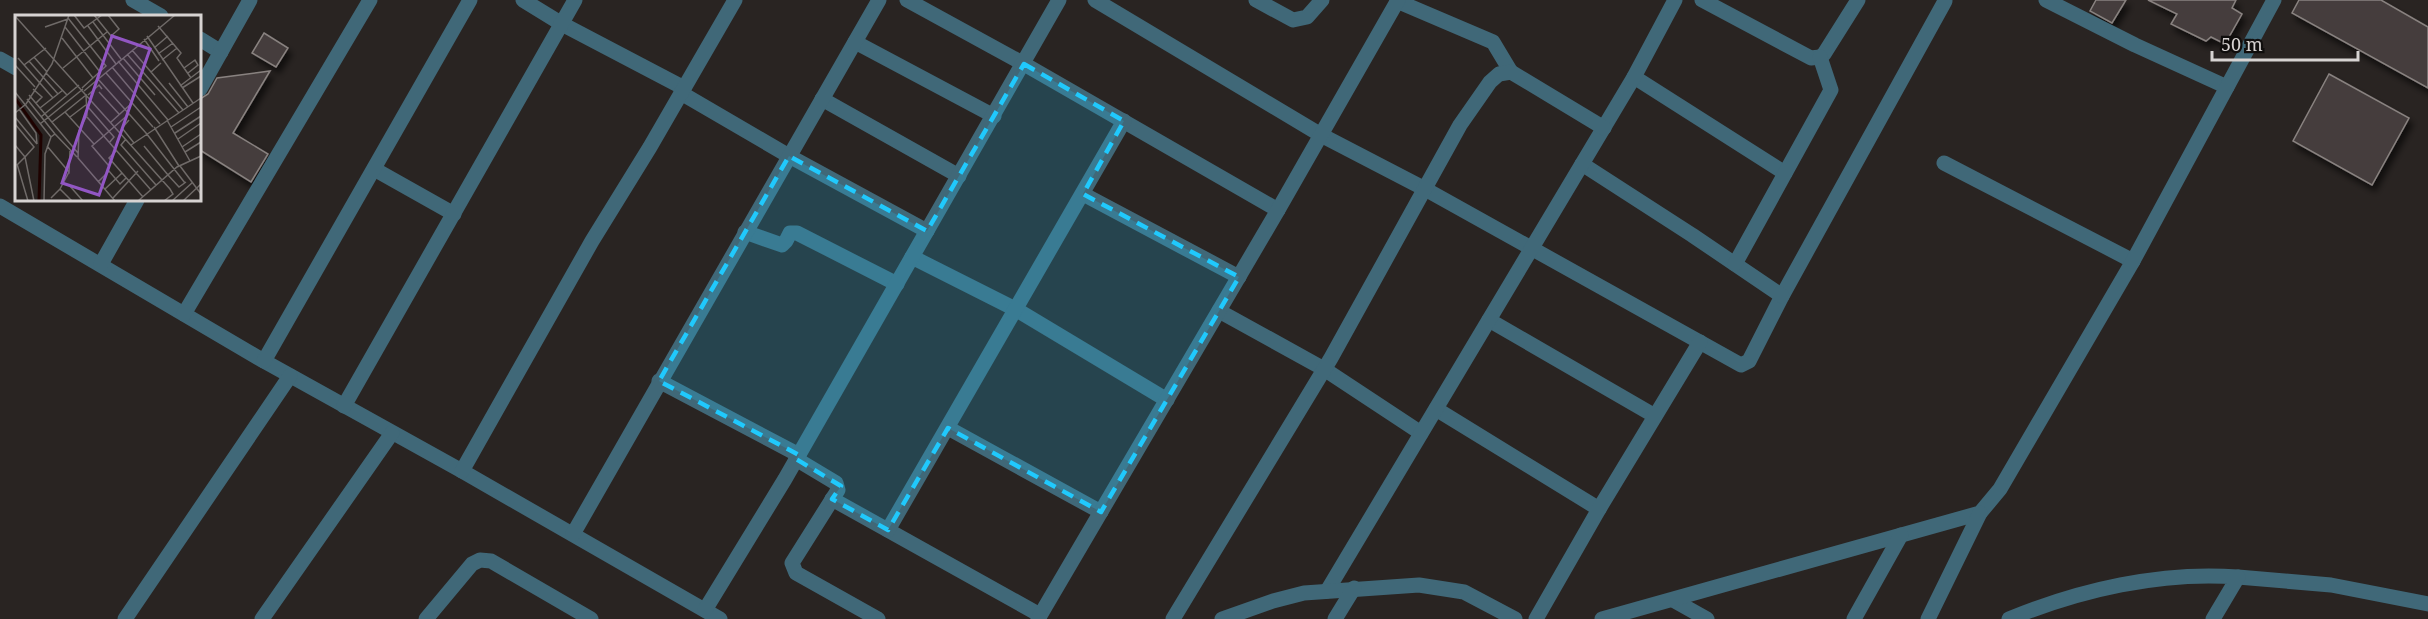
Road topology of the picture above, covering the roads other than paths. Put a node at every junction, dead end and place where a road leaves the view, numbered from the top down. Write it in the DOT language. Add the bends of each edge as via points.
graph roads {
  1 [pos="133,0"];
  2 [pos="250,0"];
  3 [pos="370,0"];
  4 [pos="470,0"];
  5 [pos="523,0"];
  6 [pos="575,0"];
  7 [pos="735,0"];
  8 [pos="879,0"];
  9 [pos="907,0"];
  10 [pos="1095,0"];
  11 [pos="1256,0"];
  12 [pos="1322,0"];
  13 [pos="1397,0"];
  14 [pos="1675,0"];
  15 [pos="1702,0"];
  16 [pos="1858,0"];
  17 [pos="2046,0"];
  18 [pos="2274,0"];
  19 [pos="1056,1"];
  20 [pos="1945,1"];
  21 [pos="159,15"];
  22 [pos="562,24"];
  23 [pos="201,40"];
  24 [pos="855,42"];
  25 [pos="221,52"];
  26 [pos="1820,57"];
  27 [pos="0,59"];
  28 [pos="1024,64"];
  29 [pos="15,67"];
  30 [pos="1511,72"];
  31 [pos="1634,77"];
  32 [pos="201,87"];
  33 [pos="2227,87"];
  34 [pos="683,91"];
  35 [pos="822,99"];
  36 [pos="994,116"];
  37 [pos="1124,122"];
  38 [pos="1604,128"];
  39 [pos="1322,135"];
  40 [pos="789,156"];
  41 [pos="1944,163"];
  42 [pos="1581,164"];
  43 [pos="374,169"];
  44 [pos="1785,173"];
  45 [pos="959,176"];
  46 [pos="1425,189"];
  47 [pos="1083,194"];
  48 [pos="136,201"];
  49 [pos="0,206"];
  50 [pos="1278,210"];
  51 [pos="454,214"];
  52 [pos="927,231"];
  53 [pos="745,232"];
  54 [pos="1531,249"];
  55 [pos="912,257"];
  56 [pos="2133,261"];
  57 [pos="101,264"];
  58 [pos="1735,264"];
  59 [pos="1239,277"];
  60 [pos="897,284"];
  61 [pos="1782,296"];
  62 [pos="1017,310"];
  63 [pos="1219,311"];
  64 [pos="184,314"];
  65 [pos="1489,320"];
  66 [pos="1700,342"];
  67 [pos="264,361"];
  68 [pos="1324,369"];
  69 [pos="290,376"];
  70 [pos="659,381"];
  71 [pos="1167,400"];
  72 [pos="344,406"];
  73 [pos="1436,409"];
  74 [pos="1654,416"];
  75 [pos="948,428"];
  76 [pos="392,433"];
  77 [pos="1421,433"];
  78 [pos="798,457"];
  79 [pos="462,471"];
  80 [pos="832,499"];
  81 [pos="1599,508"];
  82 [pos="1101,512"];
  83 [pos="1980,513"];
  84 [pos="888,530"];
  85 [pos="573,534"];
  86 [pos="1901,536"];
  87 [pos="2238,577"];
  88 [pos="1354,588"];
  89 [pos="1327,591"];
  90 [pos="1673,600"];
  91 [pos="2428,604"];
  92 [pos="705,610"];
  93 [pos="1039,617"];
  94 [pos="125,619"];
  95 [pos="262,619"];
  96 [pos="426,619"];
  97 [pos="591,619"];
  98 [pos="720,619"];
  99 [pos="878,619"];
  100 [pos="1173,619"];
  101 [pos="1222,619"];
  102 [pos="1335,619"];
  103 [pos="1515,619"];
  104 [pos="1536,619"];
  105 [pos="1602,619"];
  106 [pos="1707,619"];
  107 [pos="1854,619"];
  108 [pos="1928,619"];
  109 [pos="2009,619"];
  110 [pos="2213,619"];
  1 -- 21 [label="street"];
  2 -- 25 [label="street"];
  3 -- 64 [label="street"];
  4 -- 43 [label="street"];
  5 -- 22 [label="street"];
  6 -- 22 [label="street"];
  7 -- 34 [label="street"];
  8 -- 24 [label="street"];
  9 -- 28 [label="street"];
  10 -- 39 [label="street"];
  11 -- 12 [label="street" via="1293,20 1307,17"];
  13 -- 30 [label="street" via="1493,42"];
  13 -- 39 [label="street"];
  14 -- 31 [label="street"];
  15 -- 26 [label="street" via="1788,47 1811,58"];
  16 -- 26 [label="street"];
  17 -- 33 [label="street"];
  18 -- 33 [label="street"];
  19 -- 28 [label="street"];
  20 -- 61 [label="street"];
  22 -- 34 [label="street"];
  22 -- 51 [label="street"];
  23 -- 25 [label="street"];
  24 -- 35 [label="street"];
  24 -- 36 [label="street"];
  25 -- 32 [label="street"];
  26 -- 44 [label="street" via="1831,90"];
  27 -- 29 [label="street"];
  28 -- 36 [label="street"];
  28 -- 37 [label="street"];
  30 -- 38 [label="street"];
  30 -- 46 [label="street" via="1499,74 1490,82 1460,125"];
  31 -- 38 [label="street"];
  31 -- 44 [label="street"];
  33 -- 56 [label="street"];
  34 -- 40 [label="street"];
  34 -- 79 [label="street" via="592,241"];
  35 -- 40 [label="street"];
  35 -- 45 [label="street"];
  36 -- 45 [label="street"];
  37 -- 47 [label="street"];
  37 -- 50 [label="street"];
  38 -- 42 [label="street"];
  39 -- 46 [label="street"];
  39 -- 50 [label="street"];
  40 -- 52 [label="street"];
  40 -- 53 [label="street"];
  41 -- 56 [label="street"];
  42 -- 54 [label="street"];
  42 -- 58 [label="street"];
  43 -- 51 [label="street"];
  43 -- 67 [label="street"];
  44 -- 58 [label="street"];
  45 -- 52 [label="street"];
  46 -- 54 [label="street"];
  46 -- 68 [label="street"];
  47 -- 59 [label="street"];
  47 -- 62 [label="street"];
  48 -- 57 [label="street"];
  49 -- 57 [label="street"];
  50 -- 59 [label="street"];
  51 -- 72 [label="street"];
  52 -- 55 [label="street"];
  53 -- 60 [label="street" via="782,245 790,233 797,233"];
  53 -- 70 [label="street"];
  54 -- 65 [label="street"];
  54 -- 66 [label="street"];
  55 -- 60 [label="street"];
  55 -- 62 [label="street"];
  56 -- 83 [label="street" via="2000,489"];
  57 -- 64 [label="street"];
  58 -- 61 [label="street"];
  59 -- 63 [label="street"];
  60 -- 78 [label="street"];
  61 -- 66 [label="street" via="1746,364"];
  62 -- 71 [label="street"];
  62 -- 75 [label="street"];
  63 -- 68 [label="street"];
  63 -- 71 [label="street"];
  64 -- 67 [label="street"];
  65 -- 73 [label="street"];
  65 -- 74 [label="street"];
  66 -- 74 [label="street"];
  67 -- 69 [label="street"];
  68 -- 77 [label="street"];
  68 -- 100 [label="street"];
  69 -- 72 [label="street"];
  69 -- 94 [label="street"];
  70 -- 78 [label="street"];
  70 -- 85 [label="street"];
  71 -- 82 [label="street"];
  72 -- 76 [label="street"];
  73 -- 77 [label="street"];
  73 -- 81 [label="street"];
  74 -- 81 [label="street"];
  75 -- 82 [label="street"];
  75 -- 84 [label="street"];
  76 -- 79 [label="street"];
  76 -- 95 [label="street"];
  77 -- 89 [label="street"];
  78 -- 80 [label="street" via="836,483 838,490"];
  78 -- 92 [label="street"];
  79 -- 85 [label="street"];
  80 -- 84 [label="street"];
  80 -- 99 [label="street" via="792,562 793,568"];
  81 -- 104 [label="street"];
  82 -- 93 [label="street"];
  83 -- 86 [label="street"];
  83 -- 108 [label="street"];
  84 -- 93 [label="street"];
  85 -- 92 [label="street"];
  86 -- 90 [label="street"];
  86 -- 107 [label="street"];
  87 -- 91 [label="street" via="2331,585"];
  87 -- 109 [label="street" via="2198,575 2123,585 2042,605"];
  87 -- 110 [label="street"];
  88 -- 89 [label="street"];
  88 -- 102 [label="street"];
  88 -- 103 [label="street" via="1444,587 1464,592"];
  89 -- 101 [label="street" via="1273,601"];
  90 -- 105 [label="street"];
  90 -- 106 [label="street"];
  92 -- 98 [label="street"];
  96 -- 97 [label="street" via="472,564 480,560 491,561"];
}
